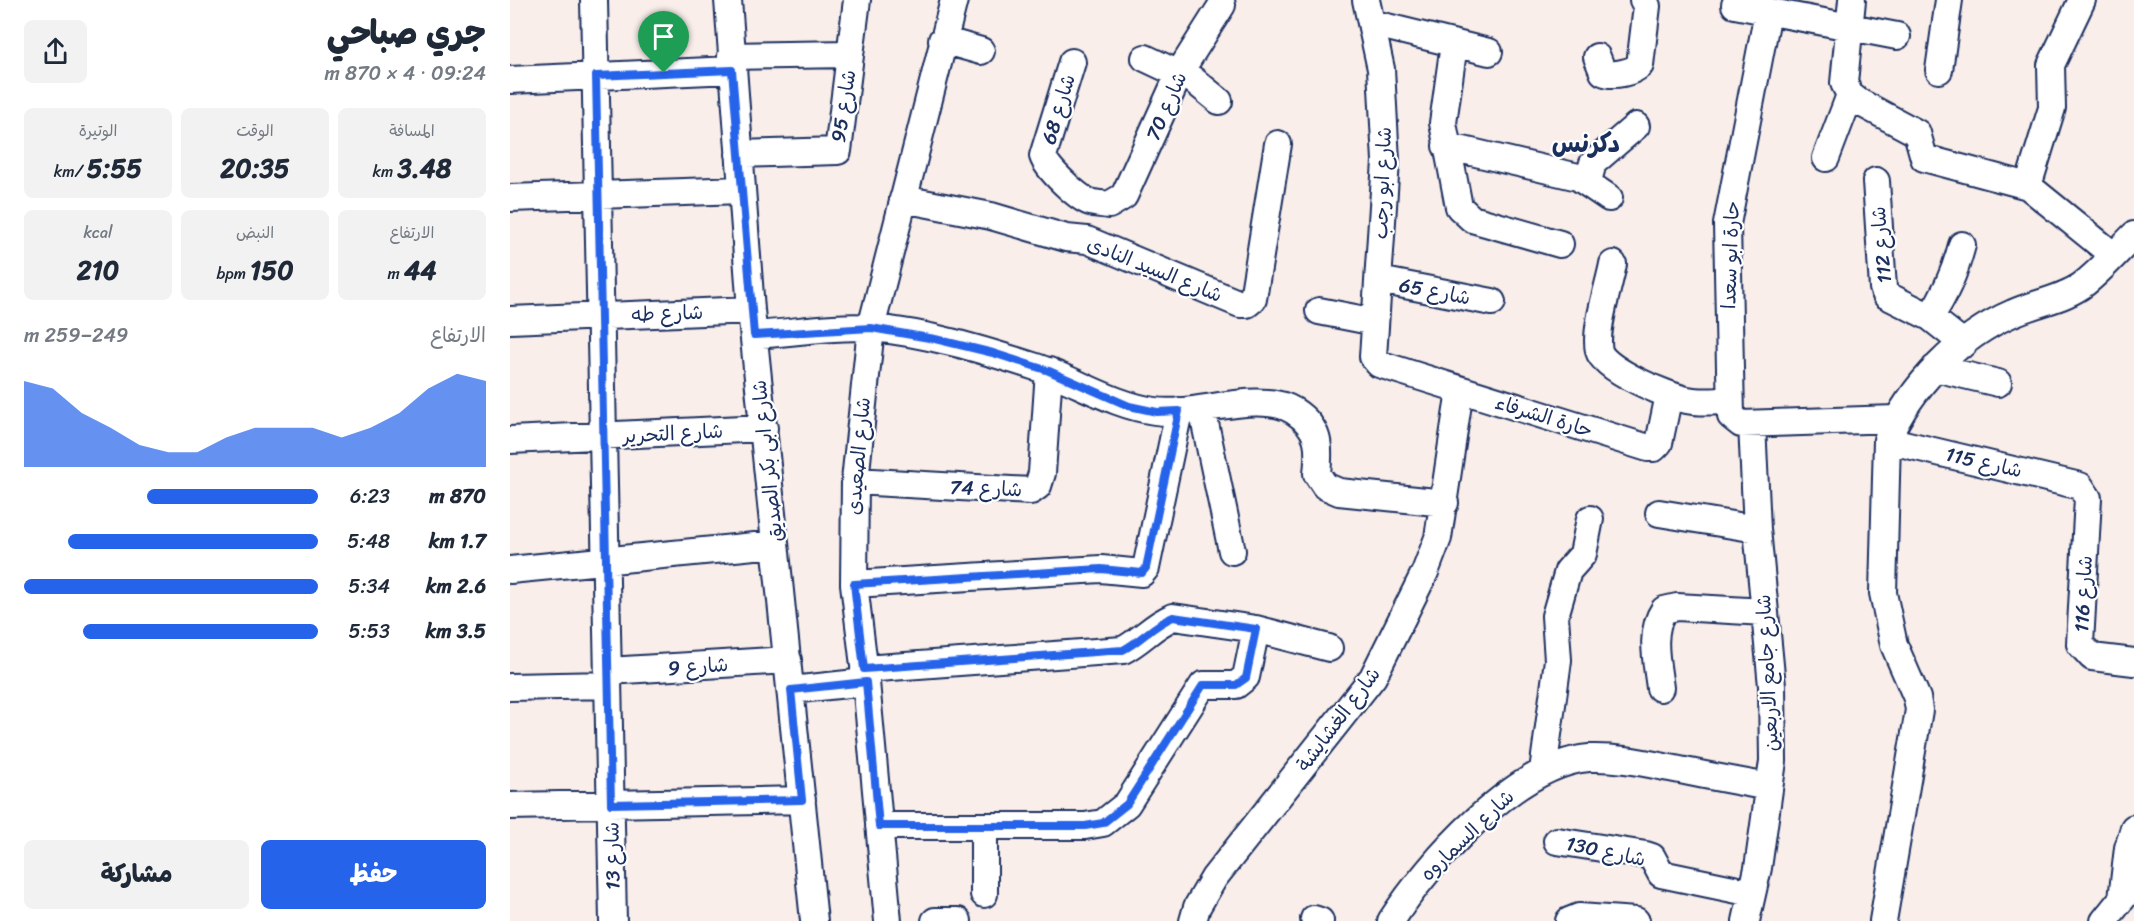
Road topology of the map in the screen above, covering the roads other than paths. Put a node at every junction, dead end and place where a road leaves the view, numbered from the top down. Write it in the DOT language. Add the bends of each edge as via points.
graph roads {
  1 [pos="594,0"];
  2 [pos="728,0"];
  3 [pos="857,0"];
  4 [pos="954,0"];
  5 [pos="1643,0"];
  6 [pos="1852,0"];
  7 [pos="1949,0"];
  8 [pos="2082,0"];
  9 [pos="1222,5"];
  10 [pos="1735,5"];
  11 [pos="1782,9"];
  12 [pos="1368,12"];
  13 [pos="1848,27"];
  14 [pos="1897,36"];
  15 [pos="942,40"];
  16 [pos="1454,44"];
  17 [pos="981,51"];
  18 [pos="1489,52"];
  19 [pos="850,54"];
  20 [pos="1597,57"];
  21 [pos="1145,58"];
  22 [pos="1072,62"];
  23 [pos="732,63"];
  24 [pos="1939,70"];
  25 [pos="1180,72"];
  26 [pos="596,76"];
  27 [pos="510,80"];
  28 [pos="1850,95"];
  29 [pos="1219,101"];
  30 [pos="1636,126"];
  31 [pos="1278,144"];
  32 [pos="1446,146"];
  33 [pos="738,154"];
  34 [pos="1826,158"];
  35 [pos="1588,181"];
  36 [pos="1876,182"];
  37 [pos="2028,186"];
  38 [pos="742,190"];
  39 [pos="598,195"];
  40 [pos="510,198"];
  41 [pos="1609,198"];
  42 [pos="903,199"];
  43 [pos="1099,203"];
  44 [pos="2134,236"];
  45 [pos="1076,238"];
  46 [pos="1560,244"];
  47 [pos="1962,245"];
  48 [pos="2114,255"];
  49 [pos="1613,264"];
  50 [pos="1379,280"];
  51 [pos="1492,302"];
  52 [pos="1319,310"];
  53 [pos="600,316"];
  54 [pos="1930,317"];
  55 [pos="510,320"];
  56 [pos="753,322"];
  57 [pos="1375,322"];
  58 [pos="871,328"];
  59 [pos="1964,344"];
  60 [pos="1379,364"];
  61 [pos="1935,368"];
  62 [pos="1049,371"];
  63 [pos="1998,383"];
  64 [pos="1460,390"];
  65 [pos="1669,395"];
  66 [pos="1729,401"];
  67 [pos="1190,410"];
  68 [pos="1746,424"];
  69 [pos="764,428"];
  70 [pos="1892,430"];
  71 [pos="603,436"];
  72 [pos="510,440"];
  73 [pos="855,481"];
  74 [pos="2080,486"];
  75 [pos="1445,503"];
  76 [pos="1659,513"];
  77 [pos="1590,519"];
  78 [pos="1757,529"];
  79 [pos="775,544"];
  80 [pos="1232,551"];
  81 [pos="606,562"];
  82 [pos="510,570"];
  83 [pos="854,584"];
  84 [pos="1765,612"];
  85 [pos="1256,629"];
  86 [pos="1329,648"];
  87 [pos="788,660"];
  88 [pos="2134,662"];
  89 [pos="865,675"];
  90 [pos="608,678"];
  91 [pos="510,687"];
  92 [pos="1660,688"];
  93 [pos="791,690"];
  94 [pos="1543,771"];
  95 [pos="1768,787"];
  96 [pos="802,800"];
  97 [pos="611,804"];
  98 [pos="510,806"];
  99 [pos="879,826"];
  100 [pos="984,826"];
  101 [pos="2134,828"];
  102 [pos="1557,841"];
  103 [pos="2128,891"];
  104 [pos="1752,893"];
  105 [pos="984,894"];
  106 [pos="613,921"];
  107 [pos="814,921"];
  108 [pos="888,921"];
  109 [pos="935,921"];
  110 [pos="958,921"];
  111 [pos="1193,921"];
  112 [pos="1391,921"];
  113 [pos="1569,921"];
  114 [pos="1636,921"];
  115 [pos="1746,921"];
  116 [pos="1883,921"];
  117 [pos="2104,921"];
  1 -- 26 [label="street, شارع 13"];
  2 -- 23 [label="street, شارع ابى بكر الصديق"];
  3 -- 19 [label="street, شارع 95"];
  4 -- 15 [label="street, شارع الصعيدى"];
  5 -- 20 [label="street" via="1647,6 1643,60 1637,69 1608,74"];
  6 -- 13 [label="street"];
  7 -- 24 [label="street"];
  8 -- 37 [label="street" via="2051,65 2052,108"];
  9 -- 25 [label="street, شارع 70"];
  10 -- 11 [label="street"];
  11 -- 13 [label="street"];
  11 -- 66 [label="street, حارة ابو سعدا" via="1727,224"];
  12 -- 16 [label="street"];
  12 -- 50 [label="street, شارع ابو رجب" via="1381,69 1386,161"];
  13 -- 14 [label="street"];
  13 -- 28 [label="street" via="1844,83"];
  15 -- 17 [label="street"];
  15 -- 42 [label="street, شارع الصعيدى"];
  16 -- 18 [label="street"];
  16 -- 32 [label="street" via="1443,123"];
  19 -- 23 [label="street"];
  19 -- 33 [label="street, شارع 95" via="838,151"];
  21 -- 25 [label="street"];
  22 -- 43 [label="street, شارع 68" via="1043,156 1053,173"];
  23 -- 26 [label="street"];
  23 -- 33 [label="street, شارع ابى بكر الصديق"];
  25 -- 29 [label="street"];
  25 -- 43 [label="street, شارع 70" via="1124,195"];
  26 -- 27 [label="street"];
  26 -- 39 [label="street, شارع 13"];
  28 -- 34 [label="street"];
  28 -- 37 [label="street" via="1917,133 1924,158"];
  30 -- 35 [label="street" via="1593,163"];
  31 -- 45 [label="street, شارع السيد النادى" via="1253,299 1248,304"];
  32 -- 35 [label="street"];
  32 -- 46 [label="street" via="1459,207 1465,215"];
  33 -- 38 [label="street, شارع ابى بكر الصديق"];
  35 -- 41 [label="street"];
  36 -- 54 [label="street, شارع 112" via="1882,288 1886,295"];
  37 -- 48 [label="street"];
  38 -- 39 [label="street"];
  38 -- 56 [label="street, شارع ابى بكر الصديق"];
  39 -- 40 [label="street"];
  39 -- 53 [label="street, شارع 13"];
  42 -- 45 [label="street, شارع السيد النادى"];
  42 -- 58 [label="street, شارع الصعيدى"];
  43 -- 45 [label="street"];
  44 -- 48 [label="street"];
  47 -- 54 [label="street" via="1956,271"];
  48 -- 59 [label="street" via="2082,285 1990,324"];
  49 -- 65 [label="street" via="1598,339 1599,353 1629,376"];
  50 -- 51 [label="street, شارع 65"];
  50 -- 57 [label="street, شارع ابو رجب"];
  52 -- 57 [label="street"];
  53 -- 55 [label="street, شارع طه"];
  53 -- 56 [label="street, شارع طه"];
  53 -- 71 [label="street, شارع 13"];
  54 -- 59 [label="street, شارع 112"];
  56 -- 58 [label="street, شارع طه"];
  56 -- 69 [label="street, شارع ابى بكر الصديق"];
  57 -- 60 [label="street, شارع ابو رجب" via="1372,357"];
  58 -- 62 [label="street, شارع طه" via="993,353"];
  58 -- 73 [label="street, شارع الصعيدى"];
  59 -- 61 [label="street"];
  60 -- 64 [label="street, حارة الشرفاء"];
  61 -- 63 [label="street"];
  61 -- 70 [label="street"];
  62 -- 67 [label="street, شارع طه" via="1129,406 1157,412"];
  62 -- 73 [label="street, شارع 74" via="1042,473 1038,486 1031,491"];
  64 -- 65 [label="street, حارة الشرفاء" via="1651,449 1659,444"];
  64 -- 75 [label="street, شارع الغشايشة"];
  65 -- 66 [label="street" via="1687,400"];
  66 -- 68 [label="street, حارة ابو سعدا" via="1731,416"];
  67 -- 75 [label="street, شارع طه" via="1272,403 1293,411 1310,425 1320,444 1317,474 1325,486 1339,492"];
  67 -- 80 [label="street"];
  67 -- 83 [label="street" via="1142,573 1101,569"];
  68 -- 70 [label="street, شارع 115"];
  68 -- 78 [label="street, شارع جامع الاربعين"];
  69 -- 71 [label="street, شارع التحرير"];
  69 -- 79 [label="street, شارع ابى بكر الصديق"];
  70 -- 74 [label="street, شارع 115"];
  70 -- 116 [label="street" via="1883,593 1894,645 1919,710"];
  71 -- 72 [label="street, شارع التحرير"];
  71 -- 81 [label="street, شارع 13"];
  73 -- 83 [label="street, شارع الصعيدى"];
  74 -- 88 [label="street, شارع 116" via="2088,498 2080,644 2092,657"];
  75 -- 111 [label="street, شارع الغشايشة" via="1438,538 1425,572 1373,677 1215,878"];
  76 -- 78 [label="street"];
  77 -- 94 [label="street" via="1583,554 1568,571 1555,616 1558,660"];
  78 -- 84 [label="street, شارع جامع الاربعين"];
  79 -- 81 [label="street"];
  79 -- 87 [label="street, شارع ابى بكر الصديق"];
  81 -- 82 [label="street"];
  81 -- 90 [label="street, شارع 13"];
  83 -- 89 [label="street, شارع الصعيدى"];
  84 -- 92 [label="street" via="1677,607 1664,610 1657,620 1655,634"];
  84 -- 95 [label="street, شارع جامع الاربعين" via="1772,686 1773,761"];
  85 -- 86 [label="street"];
  85 -- 89 [label="street" via="1173,617 1123,650"];
  85 -- 100 [label="street" via="1246,678 1236,685 1203,685 1127,804 1116,815 1103,823 1085,826"];
  87 -- 90 [label="street, شارع 9"];
  87 -- 93 [label="street, شارع ابى بكر الصديق"];
  89 -- 93 [label="street"];
  89 -- 99 [label="street, شارع الصعيدى"];
  90 -- 91 [label="street, شارع 9"];
  90 -- 97 [label="street, شارع 13"];
  93 -- 96 [label="street, شارع ابى بكر الصديق"];
  94 -- 95 [label="street, شارع السماروه" via="1588,758 1622,759"];
  94 -- 112 [label="street, شارع السماروه" via="1500,799 1426,872"];
  95 -- 104 [label="street, شارع جامع الاربعين"];
  96 -- 97 [label="street"];
  96 -- 107 [label="street, شارع ابى بكر الصديق"];
  97 -- 98 [label="street"];
  97 -- 106 [label="street, شارع 13"];
  99 -- 100 [label="street"];
  99 -- 108 [label="street, شارع الصعيدى"];
  100 -- 105 [label="street"];
  101 -- 103 [label="street" via="2128,848"];
  102 -- 104 [label="street, شارع 130" via="1646,855 1652,857 1661,874"];
  103 -- 117 [label="street"];
  104 -- 115 [label="street, شارع جامع الاربعين"];
  109 -- 110 [label="street"];
  113 -- 114 [label="street" via="1579,917"];
}
